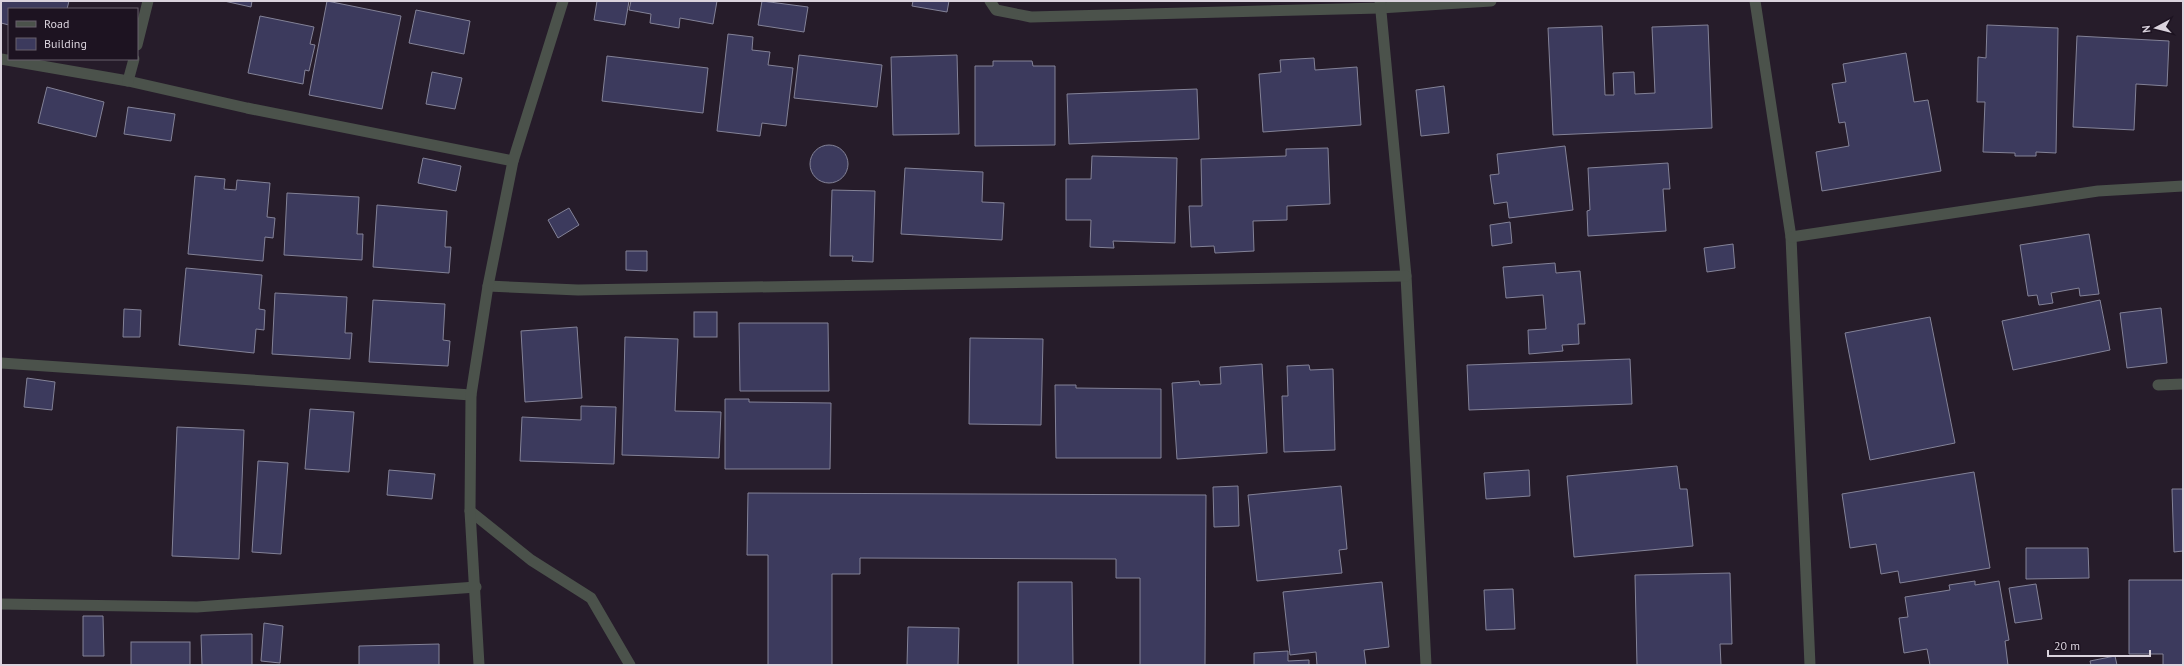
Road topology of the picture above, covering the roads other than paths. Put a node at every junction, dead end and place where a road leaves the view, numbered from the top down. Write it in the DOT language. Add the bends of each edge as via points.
graph roads {
  1 [pos="148,1"];
  2 [pos="563,1"];
  3 [pos="990,1"];
  4 [pos="1491,1"];
  5 [pos="1755,1"];
  6 [pos="1380,5"];
  7 [pos="138,41"];
  8 [pos="1,59"];
  9 [pos="134,60"];
  10 [pos="128,81"];
  11 [pos="513,161"];
  12 [pos="2183,186"];
  13 [pos="1791,237"];
  14 [pos="1406,276"];
  15 [pos="488,286"];
  16 [pos="1,363"];
  17 [pos="2183,384"];
  18 [pos="2158,385"];
  19 [pos="471,394"];
  20 [pos="470,511"];
  21 [pos="476,587"];
  22 [pos="1,604"];
  23 [pos="479,665"];
  24 [pos="630,665"];
  25 [pos="1426,665"];
  26 [pos="1810,665"];
  1 -- 7 [label="street"];
  2 -- 11 [label="street"];
  3 -- 6 [label="street" via="996,10 1030,17"];
  4 -- 6 [label="street"];
  5 -- 13 [label="street"];
  6 -- 14 [label="street"];
  8 -- 10 [label="street"];
  9 -- 10 [label="street"];
  10 -- 11 [label="street" via="248,108"];
  11 -- 15 [label="street"];
  12 -- 13 [label="street" via="2098,191"];
  13 -- 26 [label="street"];
  14 -- 15 [label="street" via="578,290"];
  14 -- 25 [label="street"];
  15 -- 19 [label="street"];
  16 -- 19 [label="street"];
  17 -- 18 [label="street"];
  19 -- 20 [label="street"];
  20 -- 21 [label="street"];
  20 -- 24 [label="street" via="531,560 591,598"];
  21 -- 22 [label="street" via="197,607"];
  21 -- 23 [label="street"];
}
